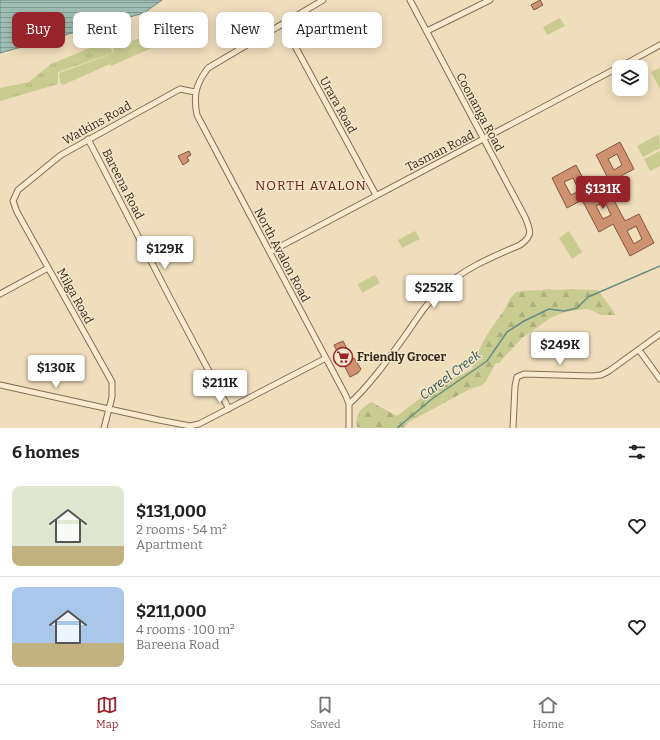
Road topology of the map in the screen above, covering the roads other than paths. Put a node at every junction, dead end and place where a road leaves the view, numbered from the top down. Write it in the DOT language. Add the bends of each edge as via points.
graph roads {
  1 [pos="323,0"];
  2 [pos="410,0"];
  3 [pos="490,0"];
  4 [pos="303,12"];
  5 [pos="282,25"];
  6 [pos="427,31"];
  7 [pos="660,45"];
  8 [pos="296,48"];
  9 [pos="632,60"];
  10 [pos="612,71"];
  11 [pos="196,92"];
  12 [pos="88,139"];
  13 [pos="484,139"];
  14 [pos="16,193"];
  15 [pos="376,195"];
  16 [pos="270,252"];
  17 [pos="48,268"];
  18 [pos="0,294"];
  19 [pos="660,334"];
  20 [pos="639,350"];
  21 [pos="326,358"];
  22 [pos="660,379"];
  23 [pos="0,385"];
  24 [pos="349,404"];
  25 [pos="109,409"];
  26 [pos="229,409"];
  27 [pos="104,428"];
  28 [pos="349,428"];
  29 [pos="513,428"];
  1 -- 4 [label="street"];
  2 -- 6 [label="street, Coonanga Road"];
  3 -- 6 [label="street"];
  5 -- 11 [label="street" via="208,68 199,80"];
  6 -- 13 [label="street, Coonanga Road"];
  7 -- 9 [label="street, Tasman Road"];
  8 -- 15 [label="street, Urara Road"];
  10 -- 13 [label="street, Tasman Road"];
  11 -- 12 [label="street, Watkins Road" via="180,89"];
  11 -- 16 [label="street, North Avalon Road" via="197,115"];
  12 -- 14 [label="street, Watkins Road" via="61,155"];
  12 -- 26 [label="street, Bareena Road"];
  13 -- 15 [label="street, Tasman Road"];
  13 -- 24 [label="street, Coonanga Road" via="530,227 527,241 470,267 443,287 426,305 388,359"];
  14 -- 17 [label="street, Milga Road" via="13,201 17,212"];
  15 -- 16 [label="street, Tasman Road"];
  16 -- 21 [label="street, North Avalon Road"];
  17 -- 18 [label="street"];
  17 -- 25 [label="street, Milga Road" via="112,382"];
  19 -- 20 [label="street"];
  20 -- 22 [label="street"];
  20 -- 29 [label="street" via="601,375 524,374 517,378"];
  21 -- 24 [label="street, North Avalon Road"];
  21 -- 26 [label="street"];
  23 -- 25 [label="street"];
  24 -- 28 [label="street, North Avalon Road"];
  25 -- 26 [label="street" via="190,426 200,424"];
  25 -- 27 [label="street, Milga Road"];
}
